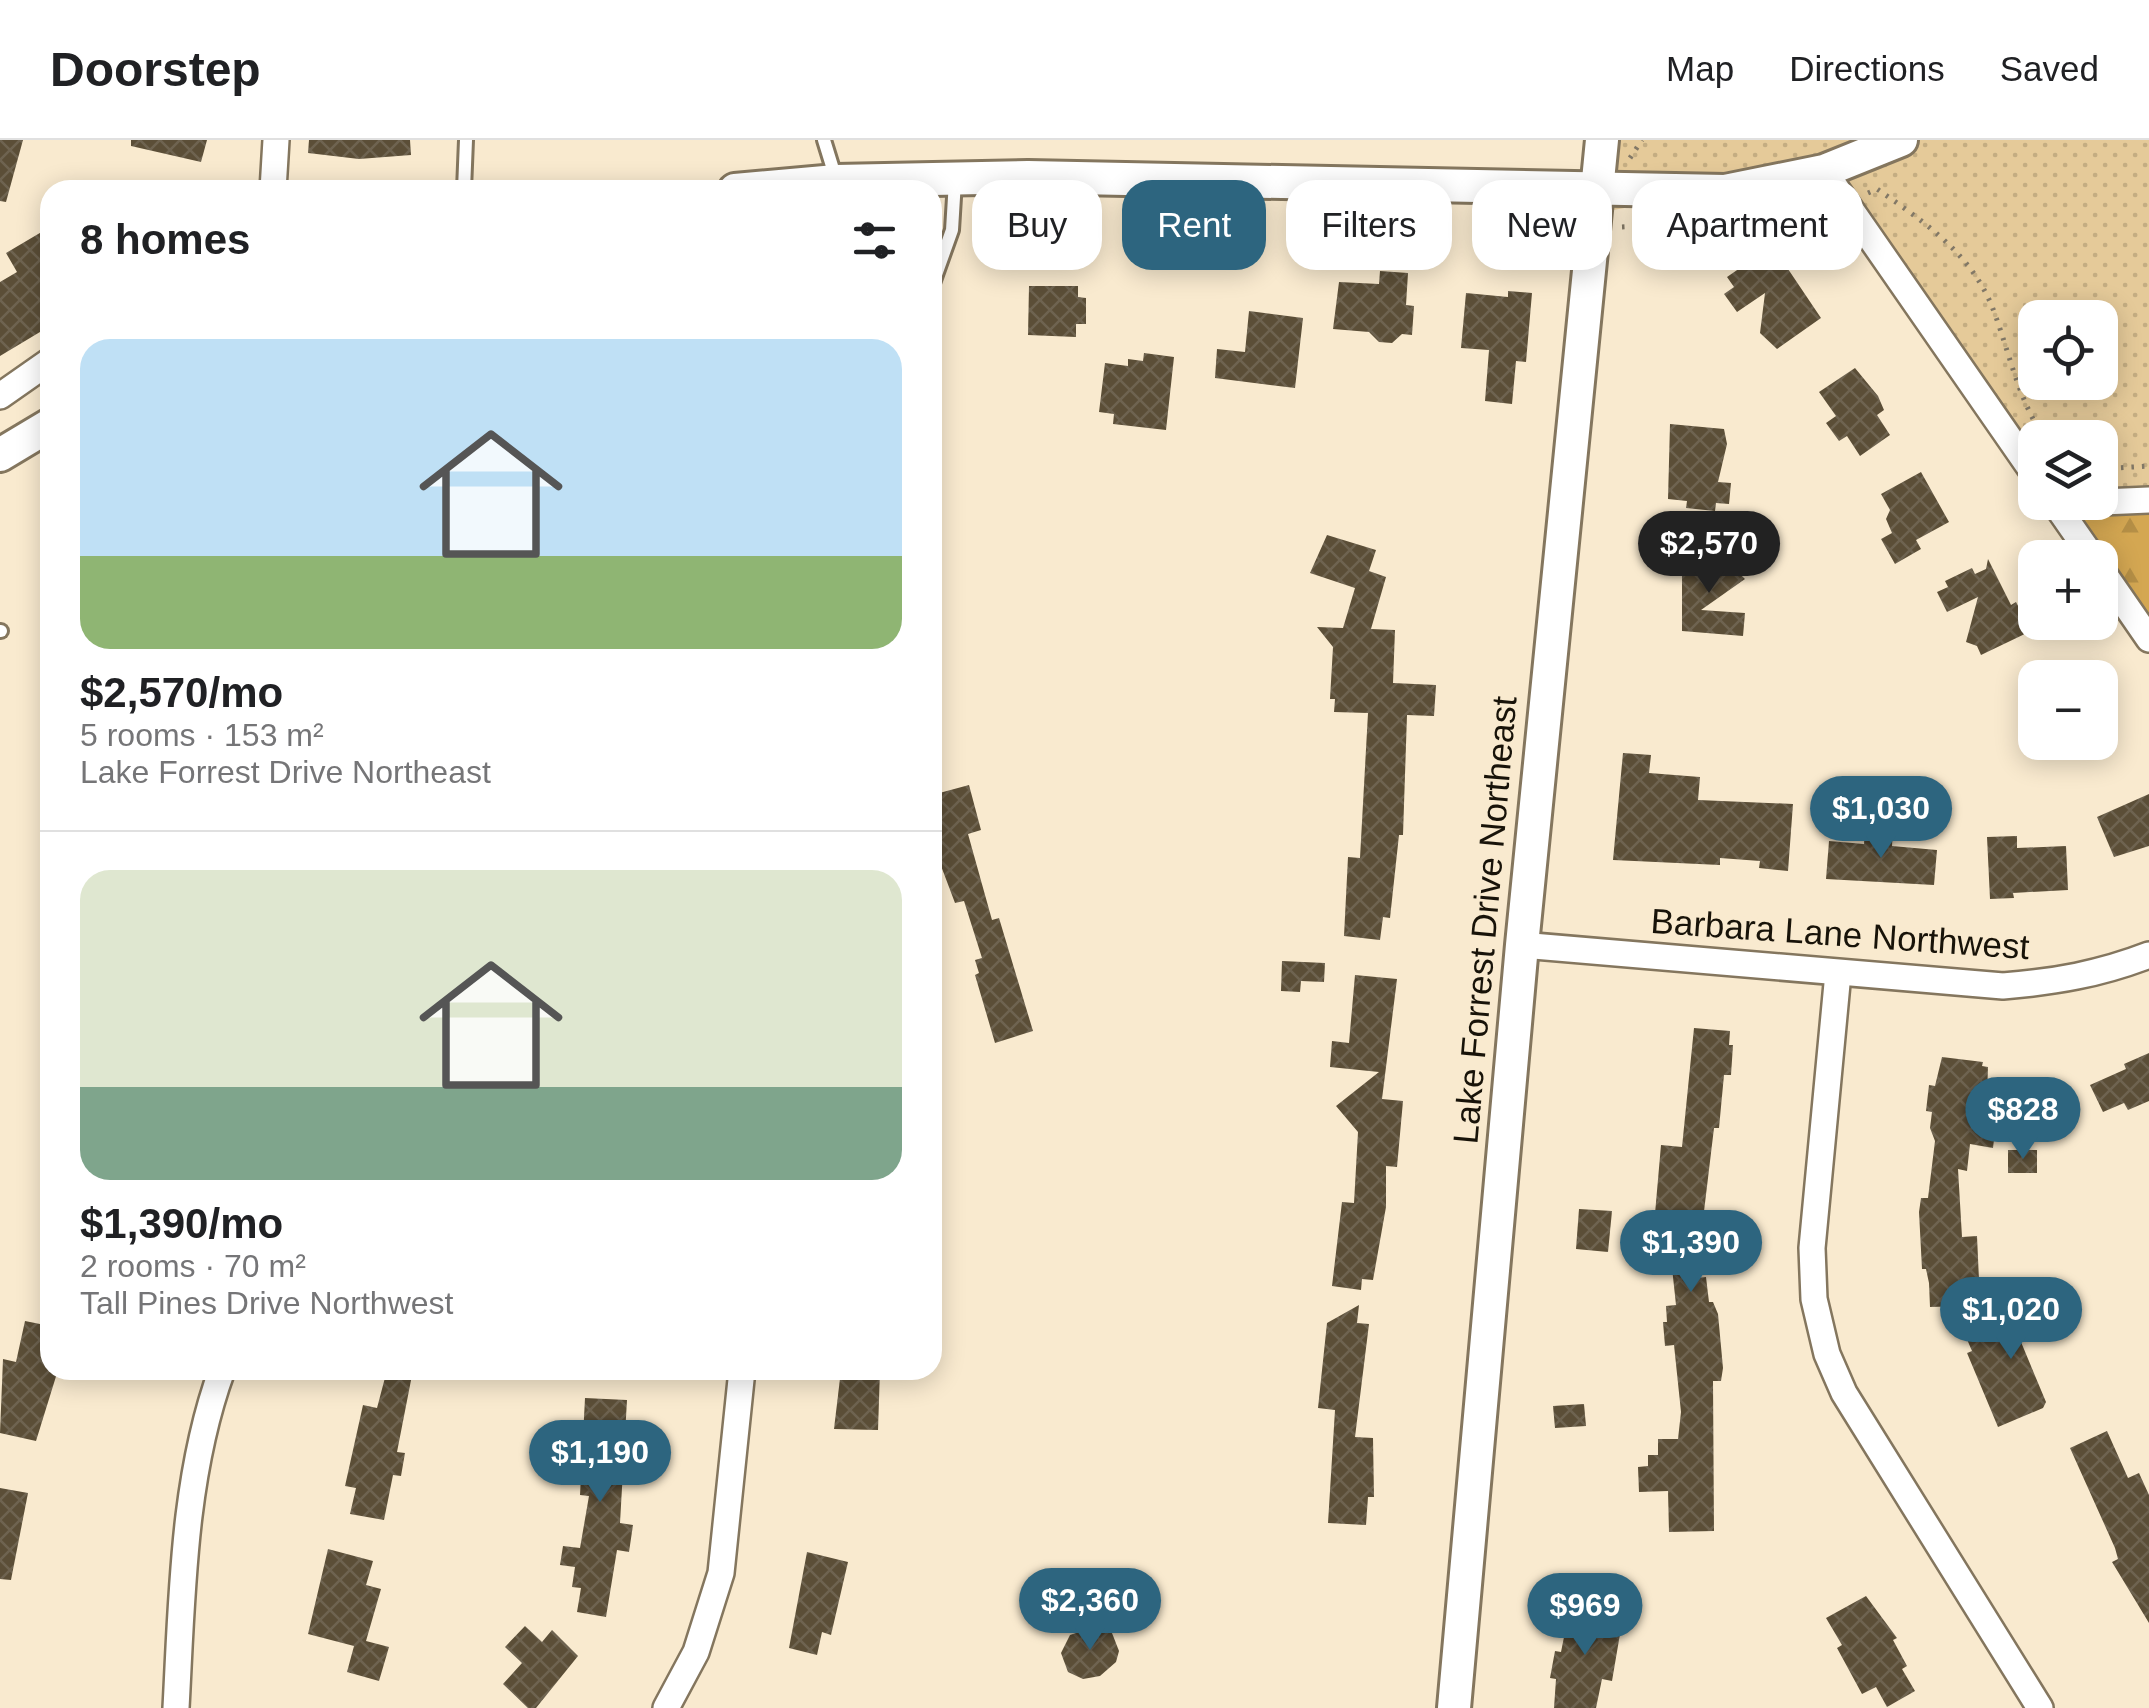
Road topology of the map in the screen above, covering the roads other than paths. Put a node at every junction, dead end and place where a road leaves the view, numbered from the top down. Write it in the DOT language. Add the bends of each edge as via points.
graph roads {
  1 [pos="276,140"];
  2 [pos="466,140"];
  3 [pos="824,140"];
  4 [pos="1602,140"];
  5 [pos="1901,140"];
  6 [pos="1824,171"];
  7 [pos="955,178"];
  8 [pos="274,180"];
  9 [pos="464,180"];
  10 [pos="836,180"];
  11 [pos="876,180"];
  12 [pos="1607,180"];
  13 [pos="1472,188"];
  14 [pos="1612,190"];
  15 [pos="942,258"];
  16 [pos="1599,270"];
  17 [pos="40,369"];
  18 [pos="0,396"];
  19 [pos="40,431"];
  20 [pos="2018,450"];
  21 [pos="0,456"];
  22 [pos="2149,500"];
  23 [pos="2118,501"];
  24 [pos="2118,594"];
  25 [pos="2149,638"];
  26 [pos="1522,945"];
  27 [pos="2149,955"];
  28 [pos="1838,973"];
  29 [pos="219,1380"];
  30 [pos="741,1380"];
  31 [pos="176,1708"];
  32 [pos="666,1708"];
  33 [pos="1454,1708"];
  34 [pos="2040,1708"];
  1 -- 8 [label="street"];
  2 -- 9 [label="lane"];
  3 -- 10 [label="lane"];
  4 -- 12 [label="street, Lake Forrest Drive Northeast"];
  5 -- 6 [label="street"];
  6 -- 14 [label="street" via="1724,190"];
  6 -- 20 [label="street"];
  7 -- 11 [label="street"];
  7 -- 13 [label="street"];
  7 -- 15 [label="lane" via="952,230"];
  16 -- 26 [label="street, Lake Forrest Drive Northeast"];
  17 -- 18 [label="street"];
  19 -- 21 [label="street"];
  22 -- 23 [label="street"];
  24 -- 25 [label="street"];
  26 -- 28 [label="street, Barbara Lane Northwest"];
  26 -- 33 [label="street, Lake Forrest Drive Northeast"];
  27 -- 28 [label="street, Barbara Lane Northwest" via="2072,979 2002,986"];
  28 -- 34 [label="street" via="1812,1248 1814,1299 1827,1354 1844,1393"];
  29 -- 31 [label="street" via="185,1555"];
  30 -- 32 [label="street" via="721,1573 696,1652"];
}
